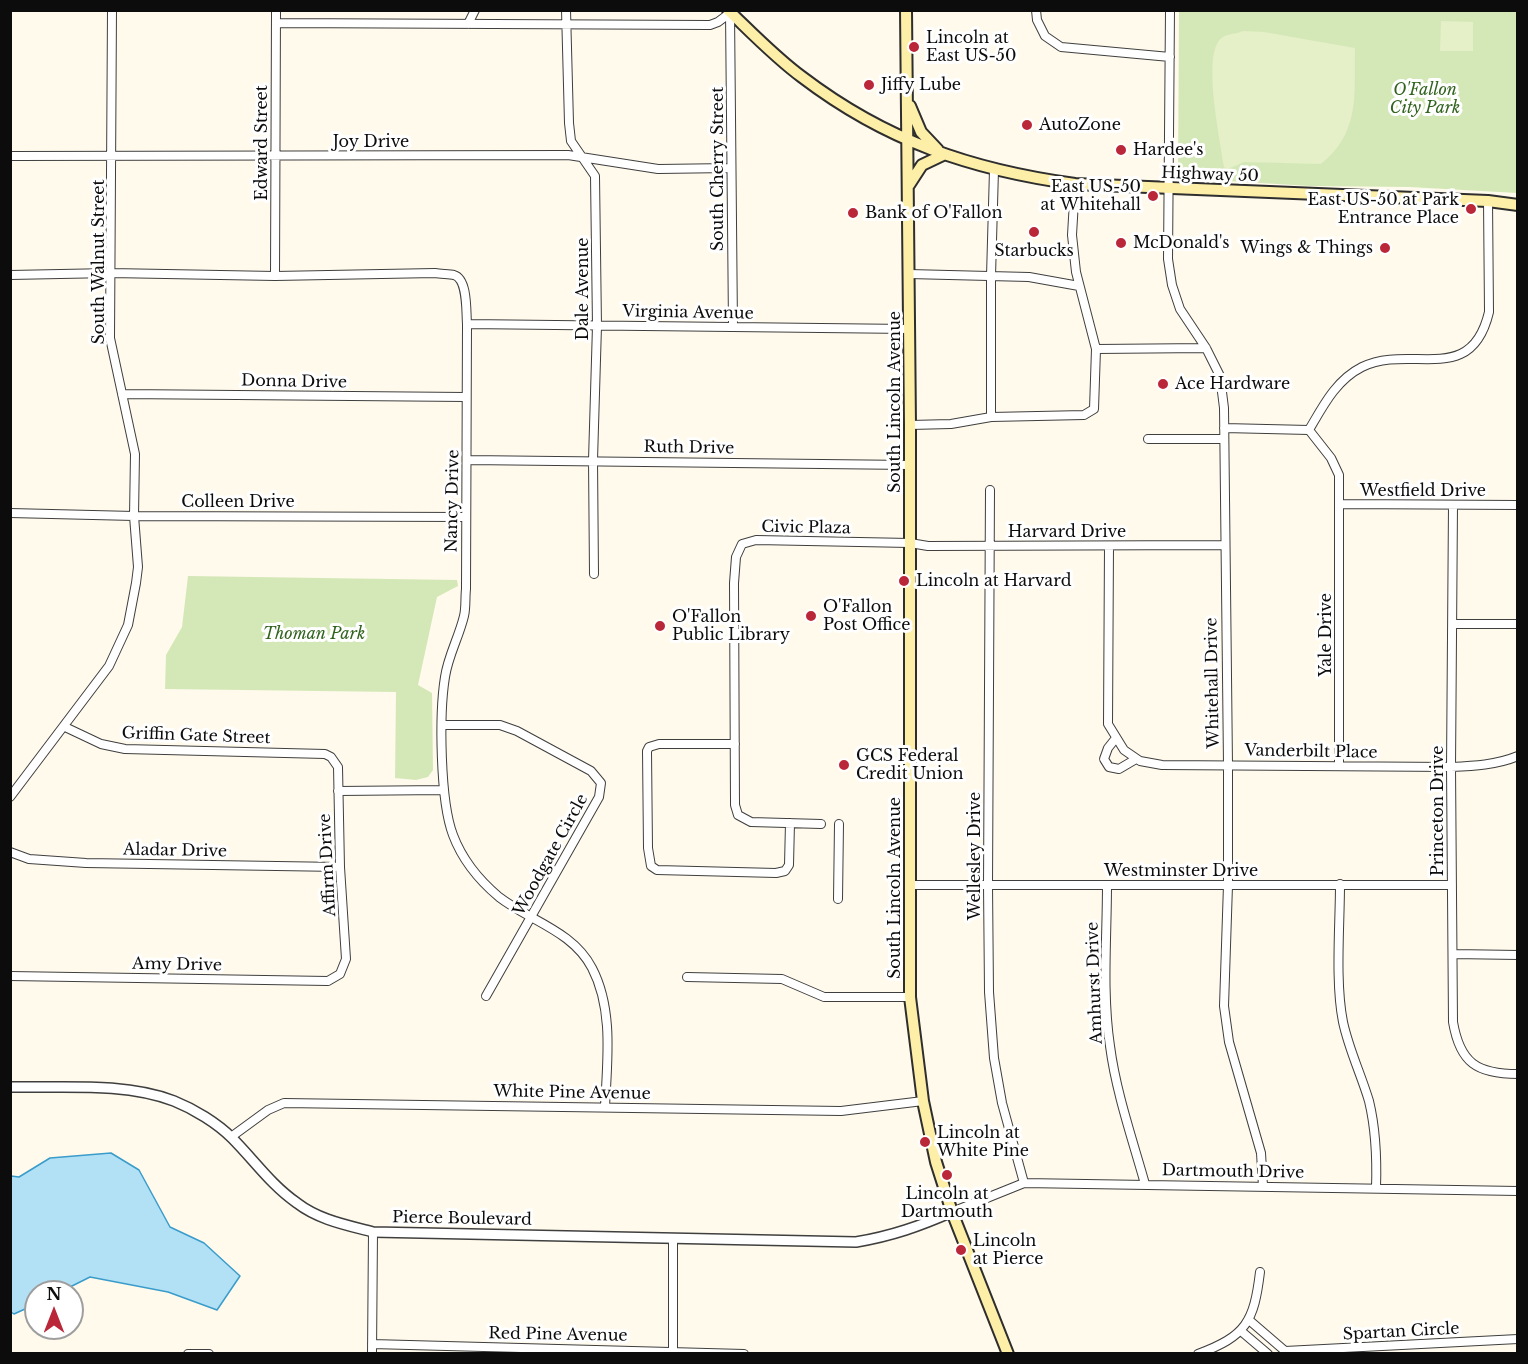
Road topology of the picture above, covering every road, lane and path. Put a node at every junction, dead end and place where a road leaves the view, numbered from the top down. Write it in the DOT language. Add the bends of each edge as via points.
graph roads {
  1 [pos="112,10"];
  2 [pos="276,10"];
  3 [pos="475,10"];
  4 [pos="566,10"];
  5 [pos="906,10"];
  6 [pos="1036,10"];
  7 [pos="1170,10"];
  8 [pos="729,11"];
  9 [pos="276,23"];
  10 [pos="468,24"];
  11 [pos="566,25"];
  12 [pos="1170,57"];
  13 [pos="907,97"];
  14 [pos="907,141"];
  15 [pos="943,154"];
  16 [pos="10,156"];
  17 [pos="112,156"];
  18 [pos="275,156"];
  19 [pos="583,158"];
  20 [pos="730,168"];
  21 [pos="994,170"];
  22 [pos="1075,184"];
  23 [pos="908,188"];
  24 [pos="1168,188"];
  25 [pos="1488,201"];
  26 [pos="1518,205"];
  27 [pos="111,273"];
  28 [pos="909,274"];
  29 [pos="10,275"];
  30 [pos="275,276"];
  31 [pos="991,276"];
  32 [pos="1079,286"];
  33 [pos="467,324"];
  34 [pos="597,326"];
  35 [pos="733,327"];
  36 [pos="909,329"];
  37 [pos="1206,348"];
  38 [pos="1096,349"];
  39 [pos="122,394"];
  40 [pos="466,398"];
  41 [pos="991,417"];
  42 [pos="910,425"];
  43 [pos="1224,428"];
  44 [pos="1309,430"];
  45 [pos="1148,439"];
  46 [pos="1224,439"];
  47 [pos="468,460"];
  48 [pos="593,460"];
  49 [pos="910,465"];
  50 [pos="990,490"];
  51 [pos="1340,504"];
  52 [pos="1453,505"];
  53 [pos="1518,505"];
  54 [pos="10,513"];
  55 [pos="134,516"];
  56 [pos="465,517"];
  57 [pos="910,543"];
  58 [pos="990,545"];
  59 [pos="1224,545"];
  60 [pos="1109,546"];
  61 [pos="594,574"];
  62 [pos="1453,624"];
  63 [pos="1518,624"];
  64 [pos="443,725"];
  65 [pos="65,727"];
  66 [pos="1116,738"];
  67 [pos="735,744"];
  68 [pos="1518,756"];
  69 [pos="331,757"];
  70 [pos="1136,759"];
  71 [pos="1228,765"];
  72 [pos="1339,766"];
  73 [pos="1451,767"];
  74 [pos="444,790"];
  75 [pos="338,791"];
  76 [pos="10,797"];
  77 [pos="790,823"];
  78 [pos="821,824"];
  79 [pos="839,824"];
  80 [pos="10,852"];
  81 [pos="340,867"];
  82 [pos="1340,884"];
  83 [pos="910,885"];
  84 [pos="988,885"];
  85 [pos="1107,885"];
  86 [pos="1228,885"];
  87 [pos="1452,885"];
  88 [pos="838,899"];
  89 [pos="532,916"];
  90 [pos="1453,954"];
  91 [pos="1518,956"];
  92 [pos="340,974"];
  93 [pos="10,976"];
  94 [pos="687,977"];
  95 [pos="486,996"];
  96 [pos="910,997"];
  97 [pos="1518,1074"];
  98 [pos="10,1087"];
  99 [pos="923,1101"];
  100 [pos="605,1107"];
  101 [pos="231,1137"];
  102 [pos="1024,1183"];
  103 [pos="1145,1184"];
  104 [pos="1263,1186"];
  105 [pos="1376,1188"];
  106 [pos="1518,1191"];
  107 [pos="952,1212"];
  108 [pos="374,1232"];
  109 [pos="673,1238"];
  110 [pos="1260,1272"];
  111 [pos="1249,1320"];
  112 [pos="1241,1331"];
  113 [pos="1518,1339"];
  114 [pos="372,1344"];
  115 [pos="593,1352"];
  116 [pos="1284,1352"];
  117 [pos="188,1353"];
  118 [pos="209,1353"];
  119 [pos="372,1353"];
  120 [pos="673,1353"];
  121 [pos="744,1353"];
  122 [pos="1008,1353"];
  123 [pos="1198,1353"];
  124 [pos="1268,1353"];
  1 -- 17 [label="street, South Walnut Street"];
  2 -- 9 [label="street, Edward Street"];
  3 -- 10 [label="street"];
  4 -- 11 [label="street, Dale Avenue"];
  5 -- 13 [label="main road, South Lincoln Avenue"];
  6 -- 12 [label="street" via="1046,36 1061,47"];
  7 -- 12 [label="street, Whitehall Drive"];
  8 -- 11 [label="street" via="710,25"];
  8 -- 14 [label="main road, Highway 50" via="828,97"];
  8 -- 20 [label="street, South Cherry Street"];
  9 -- 10 [label="street"];
  9 -- 18 [label="street, Edward Street"];
  10 -- 11 [label="street"];
  11 -- 19 [label="street, Dale Avenue" via="571,141"];
  12 -- 24 [label="street, Whitehall Drive"];
  13 -- 14 [label="main road, South Lincoln Avenue"];
  13 -- 15 [label="main road" via="921,132"];
  14 -- 15 [label="main road, Highway 50"];
  14 -- 23 [label="main road, South Lincoln Avenue"];
  15 -- 21 [label="main road, Highway 50"];
  15 -- 23 [label="main road" via="922,165"];
  16 -- 17 [label="street, Joy Drive"];
  17 -- 18 [label="street, Joy Drive"];
  17 -- 27 [label="street, South Walnut Street"];
  18 -- 19 [label="street, Joy Drive"];
  18 -- 30 [label="street, Edward Street"];
  19 -- 20 [label="street, Joy Drive" via="658,169"];
  19 -- 34 [label="street, Dale Avenue" via="595,176"];
  20 -- 35 [label="street, South Cherry Street"];
  21 -- 22 [label="main road, Highway 50"];
  21 -- 31 [label="street"];
  22 -- 24 [label="main road, Highway 50"];
  22 -- 32 [label="street" via="1072,235"];
  23 -- 28 [label="main road, South Lincoln Avenue"];
  24 -- 25 [label="main road, Highway 50"];
  24 -- 37 [label="street, Whitehall Drive" via="1172,285 1180,309"];
  25 -- 26 [label="main road, Highway 50"];
  25 -- 44 [label="street" via="1489,312 1477,341 1465,352 1449,358 1392,360 1362,367 1333,391"];
  27 -- 29 [label="street, Nancy Drive"];
  27 -- 30 [label="street, Nancy Drive"];
  27 -- 39 [label="street, South Walnut Street" via="110,338"];
  28 -- 31 [label="street"];
  28 -- 36 [label="main road, South Lincoln Avenue"];
  30 -- 33 [label="street, Nancy Drive" via="455,275 464,285"];
  31 -- 32 [label="street" via="1038,278"];
  31 -- 41 [label="street"];
  32 -- 38 [label="street"];
  33 -- 34 [label="street, Virginia Avenue"];
  33 -- 40 [label="street, Nancy Drive"];
  34 -- 35 [label="street, Virginia Avenue"];
  34 -- 48 [label="street, Dale Avenue"];
  35 -- 36 [label="street, Virginia Avenue"];
  36 -- 42 [label="main road, South Lincoln Avenue"];
  37 -- 38 [label="street"];
  37 -- 43 [label="street, Whitehall Drive" via="1220,376"];
  38 -- 41 [label="street" via="1094,409 1084,415"];
  39 -- 40 [label="street, Donna Drive"];
  39 -- 55 [label="street, South Walnut Street" via="135,454"];
  40 -- 47 [label="street, Nancy Drive"];
  41 -- 42 [label="street" via="951,424"];
  42 -- 49 [label="main road, South Lincoln Avenue"];
  43 -- 44 [label="street"];
  43 -- 46 [label="street, Whitehall Drive"];
  44 -- 51 [label="street, Westfield Drive" via="1336,466"];
  45 -- 46 [label="street"];
  46 -- 59 [label="street, Whitehall Drive"];
  47 -- 48 [label="street, Ruth Drive"];
  47 -- 56 [label="street, Nancy Drive"];
  48 -- 49 [label="street, Ruth Drive"];
  48 -- 61 [label="street, Dale Avenue"];
  49 -- 57 [label="main road, South Lincoln Avenue"];
  50 -- 58 [label="street, Wellesley Drive"];
  51 -- 52 [label="street, Westfield Drive"];
  51 -- 72 [label="street, Yale Drive"];
  52 -- 53 [label="street, Westfield Drive"];
  52 -- 62 [label="street, Princeton Drive"];
  54 -- 55 [label="street, Colleen Drive"];
  55 -- 56 [label="street, Colleen Drive"];
  55 -- 65 [label="street, South Walnut Street" via="138,567 128,625 109,666"];
  56 -- 64 [label="street, Nancy Drive" via="464,615 445,677"];
  57 -- 58 [label="street, Harvard Drive"];
  57 -- 67 [label="street, Civic Plaza" via="756,540 742,544 735,565"];
  57 -- 83 [label="main road, South Lincoln Avenue"];
  58 -- 60 [label="street, Harvard Drive"];
  58 -- 84 [label="street, Wellesley Drive"];
  59 -- 60 [label="street, Harvard Drive"];
  59 -- 71 [label="street, Whitehall Drive"];
  60 -- 66 [label="street" via="1107,713"];
  62 -- 63 [label="street"];
  62 -- 73 [label="street, Princeton Drive"];
  64 -- 74 [label="street, Nancy Drive"];
  64 -- 89 [label="street, Woodgate Circle" via="500,725 518,731 591,771 601,783 599,797"];
  65 -- 69 [label="street, Griffin Gate Street" via="100,744 125,749"];
  65 -- 76 [label="street, South Walnut Street"];
  66 -- 70 [label="street"];
  66 -- 70 [label="street, Vanderbilt Place" via="1104,759 1109,767 1119,769"];
  67 -- 77 [label="street" via="738,815 751,822"];
  67 -- 77 [label="street" via="649,747 651,866 657,870 785,871 789,865"];
  68 -- 73 [label="street, Vanderbilt Place" via="1479,766"];
  69 -- 75 [label="street, Affirm Drive" via="338,767"];
  70 -- 71 [label="street, Vanderbilt Place" via="1162,765"];
  71 -- 72 [label="street, Vanderbilt Place"];
  71 -- 86 [label="street, Whitehall Drive"];
  72 -- 73 [label="street, Vanderbilt Place"];
  73 -- 87 [label="street, Princeton Drive"];
  74 -- 75 [label="street"];
  74 -- 89 [label="street, Nancy Drive" via="453,836 465,859 500,898"];
  75 -- 81 [label="street, Affirm Drive"];
  77 -- 78 [label="street"];
  79 -- 88 [label="street"];
  80 -- 81 [label="street, Aladar Drive" via="29,859 86,863"];
  81 -- 92 [label="street, Affirm Drive" via="346,959"];
  82 -- 86 [label="street, Westminster Drive"];
  82 -- 87 [label="street, Westminster Drive"];
  82 -- 105 [label="street" via="1343,1020 1369,1101 1377,1157"];
  83 -- 84 [label="street, Westminster Drive"];
  83 -- 96 [label="main road, South Lincoln Avenue"];
  84 -- 85 [label="street, Westminster Drive"];
  84 -- 102 [label="street, Wellesley Drive" via="994,1058"];
  85 -- 86 [label="street, Westminster Drive"];
  85 -- 103 [label="street, Amhurst Drive" via="1109,1045"];
  86 -- 104 [label="street, Whitehall Drive" via="1224,1006 1229,1042 1261,1153"];
  87 -- 90 [label="street, Princeton Drive"];
  89 -- 95 [label="street, Woodgate Circle"];
  89 -- 100 [label="street, Nancy Drive" via="568,939 592,968 599,986 608,1041"];
  90 -- 91 [label="street"];
  90 -- 97 [label="street, Princeton Drive" via="1453,1022 1461,1051 1485,1070"];
  92 -- 93 [label="street, Amy Drive" via="328,981"];
  94 -- 96 [label="street" via="782,979 824,997"];
  96 -- 99 [label="main road, South Lincoln Avenue"];
  98 -- 101 [label="street, Pierce Boulevard" via="151,1094 201,1115"];
  99 -- 100 [label="street, White Pine Avenue" via="841,1111"];
  99 -- 107 [label="main road, South Lincoln Avenue"];
  100 -- 101 [label="street, White Pine Avenue" via="284,1103"];
  101 -- 108 [label="street, Pierce Boulevard" via="270,1181 298,1204 330,1221"];
  102 -- 103 [label="street, Dartmouth Drive"];
  102 -- 107 [label="street, Dartmouth Drive"];
  103 -- 104 [label="street, Dartmouth Drive"];
  104 -- 105 [label="street, Dartmouth Drive"];
  105 -- 106 [label="street, Dartmouth Drive"];
  107 -- 109 [label="street, Pierce Boulevard" via="891,1236 856,1242"];
  107 -- 122 [label="main road, South Lincoln Avenue"];
  108 -- 109 [label="street, Pierce Boulevard"];
  108 -- 114 [label="street"];
  109 -- 120 [label="street"];
  110 -- 111 [label="street"];
  111 -- 112 [label="street"];
  111 -- 116 [label="street, Spartan Circle"];
  112 -- 123 [label="street"];
  112 -- 124 [label="street"];
  113 -- 116 [label="street, Spartan Circle"];
  114 -- 115 [label="street, Red Pine Avenue"];
  114 -- 119 [label="street"];
  115 -- 120 [label="street, Red Pine Avenue"];
  117 -- 118 [label="street"];
  120 -- 121 [label="street, Red Pine Avenue"];
}
